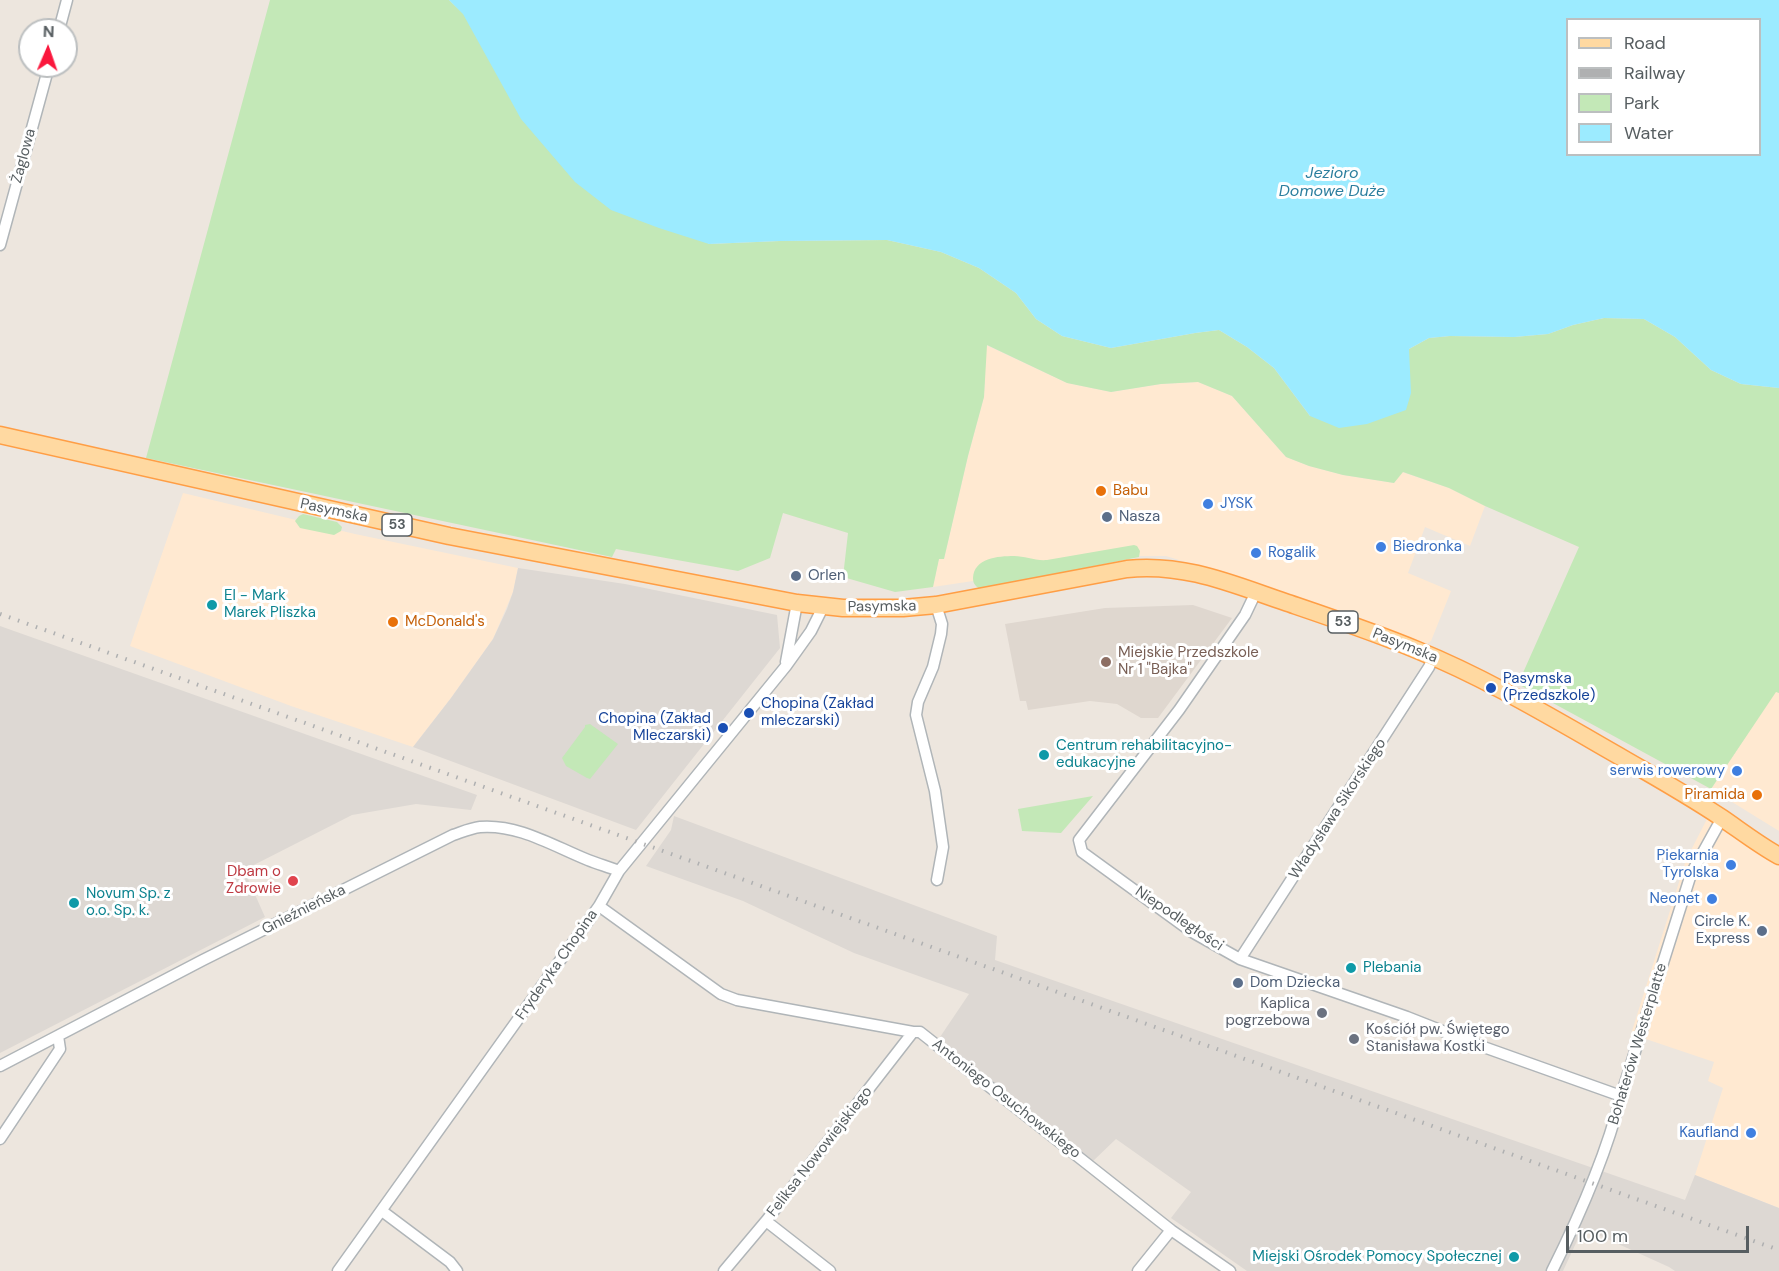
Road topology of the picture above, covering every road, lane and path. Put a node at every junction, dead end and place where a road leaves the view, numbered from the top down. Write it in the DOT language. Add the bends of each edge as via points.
graph roads {
  1 [pos="67,0"];
  2 [pos="62,18"];
  3 [pos="46,78"];
  4 [pos="0,245"];
  5 [pos="0,435"];
  6 [pos="1256,592"];
  7 [pos="797,603"];
  8 [pos="936,605"];
  9 [pos="824,607"];
  10 [pos="1433,657"];
  11 [pos="786,666"];
  12 [pos="1722,818"];
  13 [pos="1779,841"];
  14 [pos="1779,856"];
  15 [pos="619,871"];
  16 [pos="937,880"];
  17 [pos="599,906"];
  18 [pos="1240,959"];
  19 [pos="913,1032"];
  20 [pos="58,1036"];
  21 [pos="0,1066"];
  22 [pos="1621,1096"];
  23 [pos="0,1139"];
  24 [pos="382,1211"];
  25 [pos="766,1221"];
  26 [pos="1171,1230"];
  27 [pos="338,1271"];
  28 [pos="457,1271"];
  29 [pos="724,1271"];
  30 [pos="830,1271"];
  31 [pos="1138,1271"];
  32 [pos="1230,1271"];
  33 [pos="1552,1271"];
  1 -- 2 [label="street"];
  3 -- 4 [label="street, Żaglowa"];
  5 -- 7 [label="main road, Pasymska / 53" via="417,529"];
  6 -- 8 [label="main road, Pasymska / 53" via="1192,572 1150,567"];
  6 -- 10 [label="main road, Pasymska / 53"];
  6 -- 18 [label="street, Niepodległości" via="1245,615 1179,710 1079,840 1082,852 1192,932"];
  7 -- 9 [label="main road, Pasymska / 53"];
  7 -- 11 [label="street, Fryderyka Chopina"];
  8 -- 9 [label="main road, Pasymska / 53"];
  8 -- 16 [label="street" via="941,634 916,715 935,790 944,847"];
  9 -- 11 [label="street, Fryderyka Chopina"];
  10 -- 12 [label="main road, Pasymska / 53" via="1525,702"];
  10 -- 18 [label="street, Władysława Sikorskiego"];
  11 -- 15 [label="street, Fryderyka Chopina"];
  12 -- 13 [label="main road, Pasymska / 53"];
  12 -- 14 [label="main road, Pasymska / 53"];
  12 -- 22 [label="street, Bohaterów Westerplatte" via="1691,874"];
  15 -- 17 [label="street, Fryderyka Chopina"];
  15 -- 20 [label="street, Gnieźnieńska" via="516,830 479,827 464,831"];
  17 -- 19 [label="street, Antoniego Osuchowskiego" via="721,994"];
  17 -- 24 [label="street, Fryderyka Chopina"];
  18 -- 22 [label="street, Niepodległości"];
  19 -- 25 [label="street, Feliksa Nowowiejskiego"];
  19 -- 26 [label="street, Antoniego Osuchowskiego" via="925,1035"];
  20 -- 21 [label="street, Gnieźnieńska"];
  20 -- 23 [label="street" via="60,1050"];
  22 -- 33 [label="street, Bohaterów Westerplatte" via="1592,1183"];
  24 -- 27 [label="street, Fryderyka Chopina"];
  24 -- 28 [label="street"];
  25 -- 29 [label="street, Feliksa Nowowiejskiego"];
  25 -- 30 [label="street"];
  26 -- 31 [label="street"];
  26 -- 32 [label="street, Antoniego Osuchowskiego"];
}
